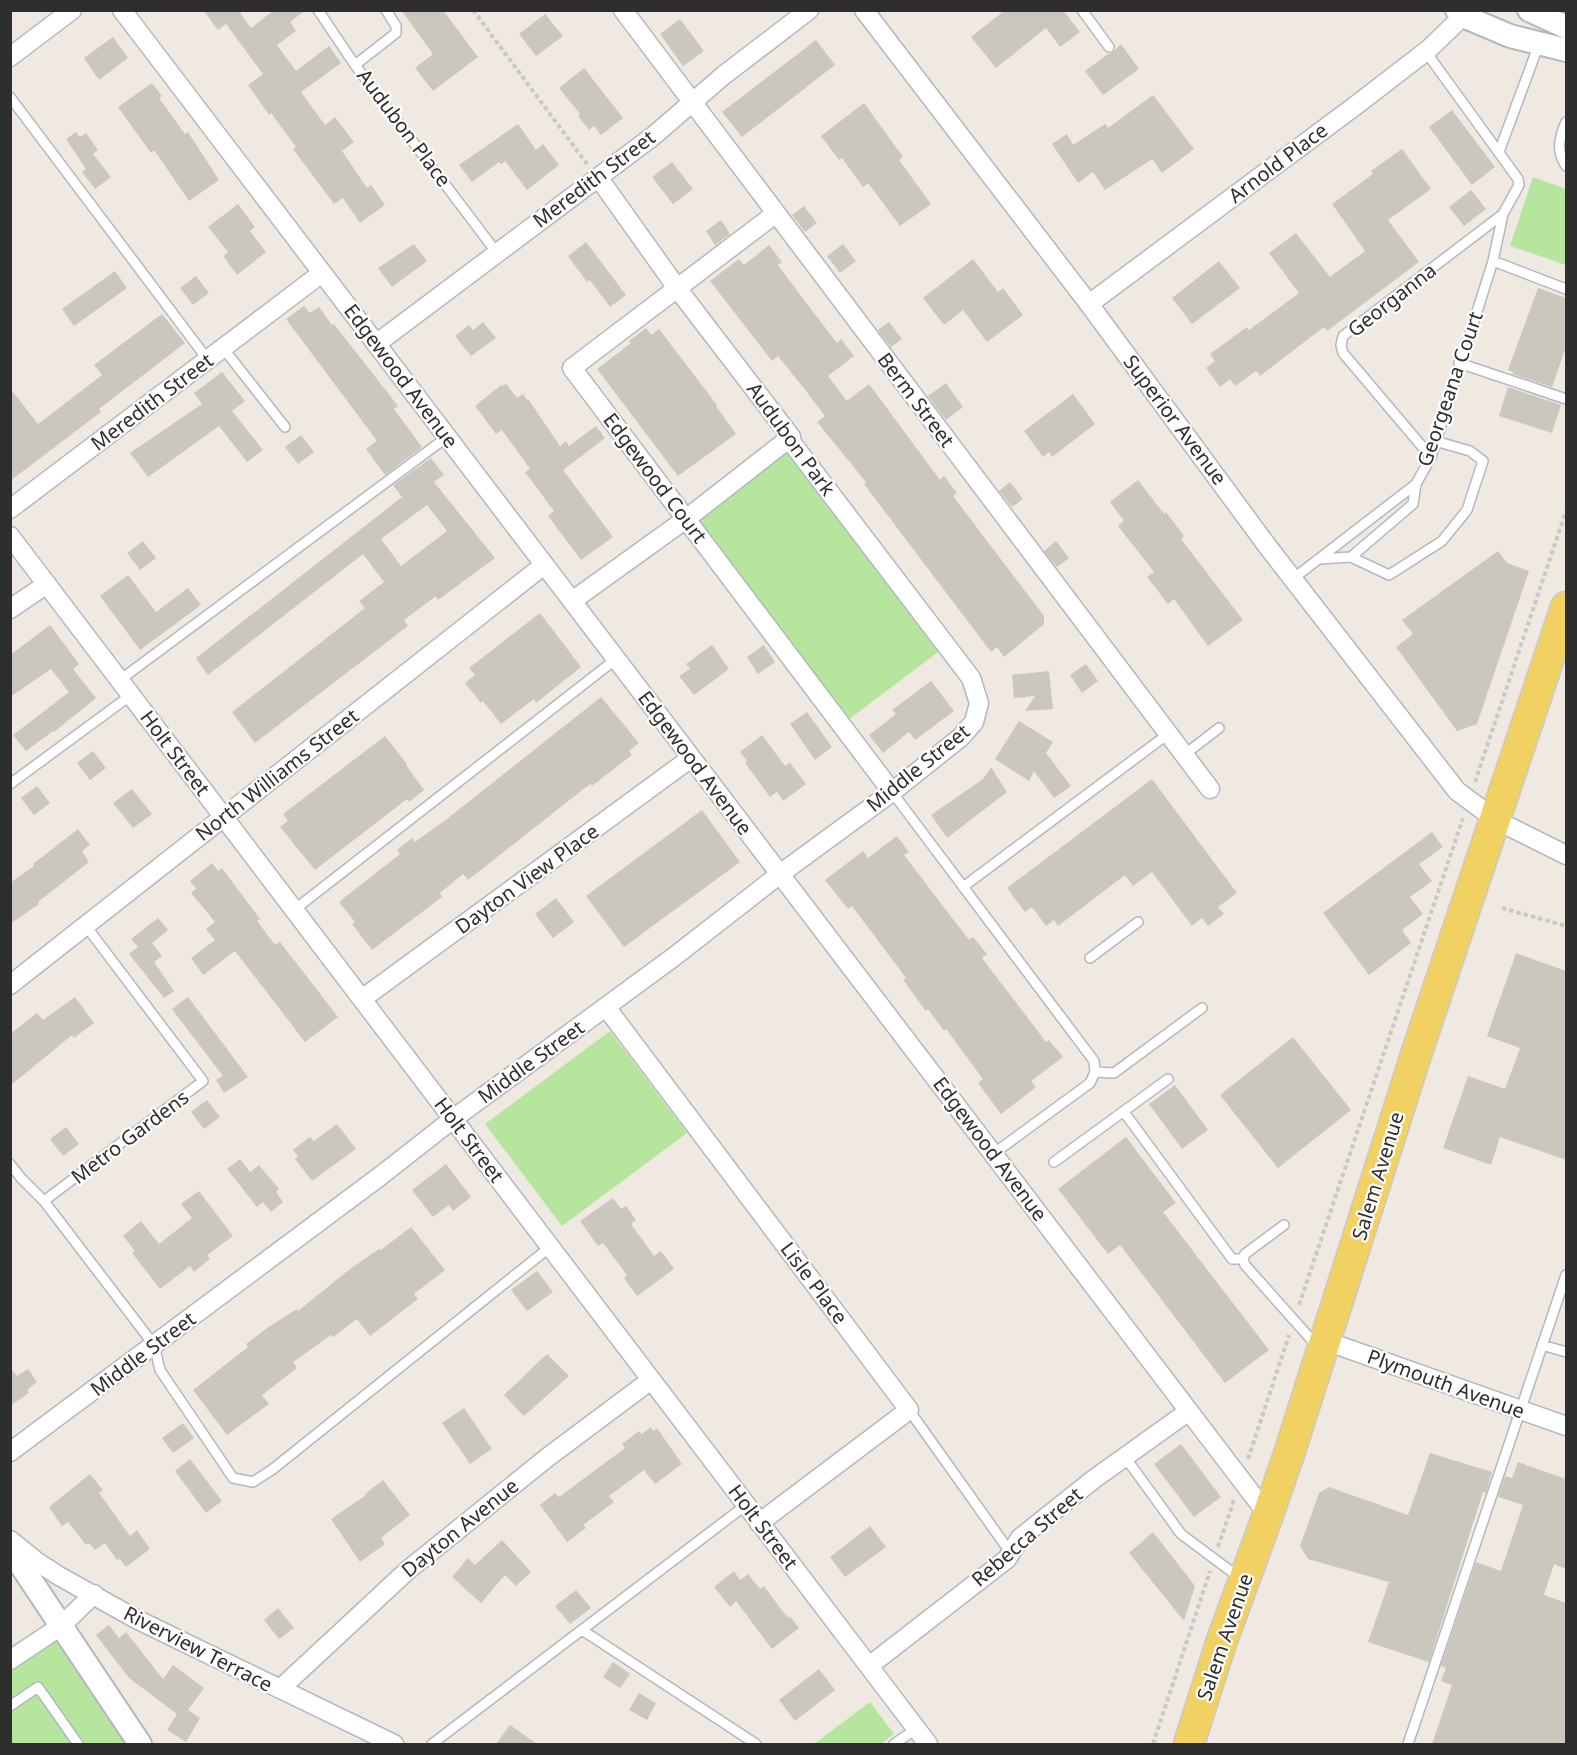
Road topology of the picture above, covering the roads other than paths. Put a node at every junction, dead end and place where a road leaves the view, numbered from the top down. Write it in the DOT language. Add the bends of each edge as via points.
graph roads {
  1 [pos="72,10"];
  2 [pos="122,10"];
  3 [pos="318,10"];
  4 [pos="386,10"];
  5 [pos="623,10"];
  6 [pos="809,10"];
  7 [pos="864,10"];
  8 [pos="1082,10"];
  9 [pos="1530,10"];
  10 [pos="1460,13"];
  11 [pos="1566,27"];
  12 [pos="1539,44"];
  13 [pos="1109,47"];
  14 [pos="1566,50"];
  15 [pos="1425,52"];
  16 [pos="10,57"];
  17 [pos="355,65"];
  18 [pos="10,97"];
  19 [pos="692,103"];
  20 [pos="1566,123"];
  21 [pos="1499,152"];
  22 [pos="1566,166"];
  23 [pos="598,177"];
  24 [pos="775,214"];
  25 [pos="1503,214"];
  26 [pos="497,253"];
  27 [pos="1493,261"];
  28 [pos="322,273"];
  29 [pos="676,288"];
  30 [pos="1566,289"];
  31 [pos="1089,304"];
  32 [pos="376,344"];
  33 [pos="223,348"];
  34 [pos="208,360"];
  35 [pos="1459,363"];
  36 [pos="1566,399"];
  37 [pos="285,427"];
  38 [pos="447,437"];
  39 [pos="791,437"];
  40 [pos="1435,441"];
  41 [pos="1431,457"];
  42 [pos="1416,484"];
  43 [pos="10,509"];
  44 [pos="686,519"];
  45 [pos="10,536"];
  46 [pos="1351,557"];
  47 [pos="1319,559"];
  48 [pos="544,565"];
  49 [pos="1294,578"];
  50 [pos="47,584"];
  51 [pos="572,601"];
  52 [pos="1566,607"];
  53 [pos="10,609"];
  54 [pos="616,659"];
  55 [pos="126,688"];
  56 [pos="980,703"];
  57 [pos="1219,728"];
  58 [pos="1168,734"];
  59 [pos="1184,755"];
  60 [pos="691,758"];
  61 [pos="10,784"];
  62 [pos="1210,789"];
  63 [pos="892,792"];
  64 [pos="224,817"];
  65 [pos="1496,820"];
  66 [pos="1566,855"];
  67 [pos="780,874"];
  68 [pos="963,887"];
  69 [pos="294,910"];
  70 [pos="1138,922"];
  71 [pos="86,926"];
  72 [pos="1090,958"];
  73 [pos="10,985"];
  74 [pos="362,999"];
  75 [pos="606,1007"];
  76 [pos="1202,1008"];
  77 [pos="1095,1072"];
  78 [pos="1168,1079"];
  79 [pos="1124,1112"];
  80 [pos="453,1119"];
  81 [pos="993,1154"];
  82 [pos="1054,1162"];
  83 [pos="10,1164"];
  84 [pos="44,1201"];
  85 [pos="1284,1226"];
  86 [pos="550,1247"];
  87 [pos="1243,1259"];
  88 [pos="1566,1275"];
  89 [pos="154,1345"];
  90 [pos="1542,1345"];
  91 [pos="1324,1346"];
  92 [pos="1566,1352"];
  93 [pos="651,1380"];
  94 [pos="909,1410"];
  95 [pos="1520,1410"];
  96 [pos="1189,1411"];
  97 [pos="1566,1426"];
  98 [pos="10,1452"];
  99 [pos="1125,1457"];
  100 [pos="746,1505"];
  101 [pos="1268,1515"];
  102 [pos="759,1522"];
  103 [pos="10,1540"];
  104 [pos="10,1549"];
  105 [pos="1010,1552"];
  106 [pos="1244,1581"];
  107 [pos="94,1594"];
  108 [pos="61,1626"];
  109 [pos="582,1630"];
  110 [pos="10,1660"];
  111 [pos="869,1666"];
  112 [pos="280,1689"];
  113 [pos="10,1706"];
  114 [pos="916,1729"];
  115 [pos="78,1744"];
  116 [pos="140,1744"];
  117 [pos="394,1744"];
  118 [pos="432,1744"];
  119 [pos="756,1744"];
  120 [pos="894,1744"];
  121 [pos="928,1744"];
  122 [pos="1189,1744"];
  123 [pos="1408,1744"];
  1 -- 16 [label="street"];
  2 -- 28 [label="street, Edgewood Avenue"];
  3 -- 17 [label="lane"];
  4 -- 17 [label="lane, Audubon Place" via="396,33"];
  5 -- 19 [label="street, Berm Street"];
  6 -- 19 [label="street, Meredith Street"];
  7 -- 31 [label="street, Superior Avenue"];
  8 -- 13 [label="lane"];
  9 -- 11 [label="street"];
  10 -- 12 [label="street" via="1510,36"];
  10 -- 15 [label="street, Arnold Place"];
  12 -- 14 [label="street"];
  12 -- 21 [label="lane"];
  15 -- 21 [label="lane"];
  15 -- 31 [label="street, Arnold Place"];
  17 -- 26 [label="lane, Audubon Place"];
  18 -- 34 [label="lane"];
  19 -- 23 [label="street, Meredith Street"];
  19 -- 24 [label="street, Berm Street"];
  20 -- 22 [label="lane" via="1559,138 1560,156"];
  21 -- 25 [label="lane" via="1519,185"];
  23 -- 26 [label="street, Meredith Street"];
  23 -- 29 [label="street, Audubon Park"];
  24 -- 29 [label="street, Edgewood Court"];
  24 -- 58 [label="street, Berm Street"];
  25 -- 27 [label="lane, Georgeana Court"];
  25 -- 41 [label="lane, Georganna" via="1343,336 1343,352"];
  26 -- 32 [label="street, Meredith Street"];
  27 -- 30 [label="lane"];
  27 -- 35 [label="lane, Georgeana Court"];
  28 -- 32 [label="street, Edgewood Avenue"];
  28 -- 33 [label="street, Meredith Street"];
  29 -- 39 [label="street, Audubon Park"];
  29 -- 44 [label="street, Edgewood Court" via="572,368"];
  31 -- 49 [label="street, Superior Avenue"];
  32 -- 38 [label="street, Edgewood Avenue"];
  33 -- 34 [label="street, Meredith Street"];
  33 -- 37 [label="lane"];
  34 -- 43 [label="street, Meredith Street"];
  35 -- 36 [label="lane"];
  35 -- 40 [label="lane, Georgeana Court"];
  38 -- 48 [label="street, Edgewood Avenue"];
  38 -- 55 [label="lane"];
  39 -- 44 [label="street"];
  39 -- 56 [label="street, Audubon Park" via="971,678"];
  40 -- 41 [label="lane, Georgeana Court"];
  40 -- 46 [label="lane" via="1470,451 1483,461 1467,510 1442,541 1389,575"];
  41 -- 42 [label="lane, Georgeana Court"];
  42 -- 46 [label="lane" via="1413,504"];
  42 -- 47 [label="lane, Georgeana Court"];
  44 -- 51 [label="street"];
  44 -- 63 [label="street, Edgewood Court"];
  45 -- 50 [label="street, Holt Street"];
  46 -- 47 [label="lane"];
  47 -- 49 [label="lane, Georgeana Court"];
  48 -- 51 [label="street, Edgewood Avenue"];
  48 -- 64 [label="street, North Williams Street"];
  49 -- 65 [label="street, Superior Avenue" via="1457,791"];
  50 -- 53 [label="street"];
  50 -- 55 [label="street, Holt Street"];
  51 -- 54 [label="street, Edgewood Avenue"];
  52 -- 65 [label="main road, Salem Avenue"];
  54 -- 60 [label="street, Edgewood Avenue"];
  54 -- 69 [label="lane"];
  55 -- 61 [label="lane"];
  55 -- 64 [label="street, Holt Street"];
  56 -- 63 [label="street, Middle Street" via="974,722 961,737"];
  57 -- 59 [label="lane"];
  58 -- 59 [label="street, Berm Street"];
  58 -- 68 [label="lane"];
  59 -- 62 [label="street, Berm Street"];
  60 -- 67 [label="street, Edgewood Avenue"];
  60 -- 74 [label="street, Dayton View Place"];
  63 -- 67 [label="street, Middle Street"];
  63 -- 68 [label="lane"];
  64 -- 69 [label="street, Holt Street"];
  64 -- 71 [label="street, North Williams Street"];
  65 -- 66 [label="street, Superior Avenue"];
  65 -- 91 [label="main road, Salem Avenue" via="1418,1048"];
  67 -- 75 [label="street, Middle Street"];
  67 -- 81 [label="street, Edgewood Avenue"];
  68 -- 77 [label="lane" via="1090,1053"];
  69 -- 74 [label="street, Holt Street"];
  70 -- 72 [label="lane"];
  71 -- 73 [label="street, North Williams Street"];
  71 -- 84 [label="lane, Metro Gardens" via="204,1081"];
  74 -- 80 [label="street, Holt Street"];
  75 -- 80 [label="street, Middle Street"];
  75 -- 94 [label="street, Lisle Place"];
  76 -- 77 [label="lane" via="1114,1072"];
  77 -- 81 [label="lane" via="1090,1083"];
  78 -- 79 [label="lane"];
  79 -- 82 [label="lane"];
  79 -- 87 [label="lane" via="1232,1258"];
  80 -- 86 [label="street, Holt Street"];
  80 -- 89 [label="street, Middle Street"];
  81 -- 96 [label="street, Edgewood Avenue"];
  83 -- 84 [label="lane"];
  84 -- 89 [label="lane"];
  85 -- 87 [label="lane"];
  86 -- 89 [label="lane" via="253,1482 233,1478 160,1370"];
  86 -- 93 [label="street, Holt Street"];
  87 -- 91 [label="lane" via="1294,1320"];
  88 -- 90 [label="lane"];
  89 -- 98 [label="street, Middle Street"];
  90 -- 92 [label="lane"];
  90 -- 95 [label="lane"];
  91 -- 95 [label="street, Plymouth Avenue"];
  91 -- 101 [label="main road, Salem Avenue"];
  93 -- 100 [label="street, Holt Street"];
  93 -- 112 [label="street, Dayton Avenue" via="408,1570"];
  94 -- 102 [label="street"];
  94 -- 105 [label="lane"];
  95 -- 97 [label="street, Plymouth Avenue"];
  95 -- 123 [label="lane"];
  96 -- 99 [label="street, Rebecca Street"];
  96 -- 101 [label="street, Edgewood Avenue"];
  99 -- 105 [label="street, Rebecca Street" via="1020,1538"];
  99 -- 106 [label="lane" via="1181,1534"];
  100 -- 102 [label="street, Holt Street"];
  100 -- 109 [label="lane"];
  101 -- 106 [label="main road, Salem Avenue"];
  102 -- 111 [label="street, Holt Street"];
  103 -- 107 [label="street, Riverview Terrace" via="36,1561"];
  104 -- 108 [label="street"];
  105 -- 111 [label="street, Rebecca Street" via="1007,1559"];
  106 -- 122 [label="main road, Salem Avenue"];
  107 -- 108 [label="street"];
  107 -- 112 [label="street, Riverview Terrace" via="136,1619"];
  108 -- 110 [label="street"];
  108 -- 116 [label="street"];
  109 -- 118 [label="lane"];
  109 -- 119 [label="lane"];
  111 -- 114 [label="street, Holt Street"];
  112 -- 117 [label="street, Riverview Terrace"];
  113 -- 115 [label="lane" via="38,1687"];
  114 -- 120 [label="lane"];
  114 -- 121 [label="street, Holt Street"];
}
